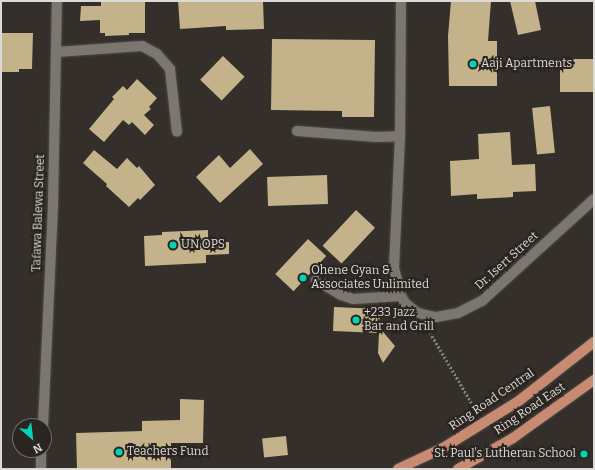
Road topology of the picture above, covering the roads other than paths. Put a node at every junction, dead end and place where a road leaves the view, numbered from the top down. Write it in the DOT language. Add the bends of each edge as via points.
graph roads {
  1 [pos="57,1"];
  2 [pos="401,1"];
  3 [pos="57,52"];
  4 [pos="297,131"];
  5 [pos="177,132"];
  6 [pos="400,136"];
  7 [pos="594,199"];
  8 [pos="316,280"];
  9 [pos="401,296"];
  10 [pos="594,342"];
  11 [pos="594,380"];
  12 [pos="42,418"];
  13 [pos="42,458"];
  14 [pos="41,469"];
  15 [pos="398,469"];
  16 [pos="458,469"];
  1 -- 3 [label="street, Tafawa Balewa Street"];
  2 -- 6 [label="street, Dr. Isert Street"];
  3 -- 5 [label="street" via="142,46 157,54 170,69"];
  3 -- 12 [label="street, Tafawa Balewa Street" via="53,205"];
  4 -- 6 [label="street" via="377,137"];
  6 -- 9 [label="street, Dr. Isert Street" via="394,268"];
  7 -- 9 [label="street, Dr. Isert Street" via="482,301 458,314 436,318 418,313 405,303"];
  8 -- 9 [label="street" via="353,299"];
  10 -- 15 [label="main road, Ring Road Central" via="520,400 443,448"];
  11 -- 16 [label="main road, Ring Road East" via="513,438"];
  13 -- 14 [label="street"];
}
